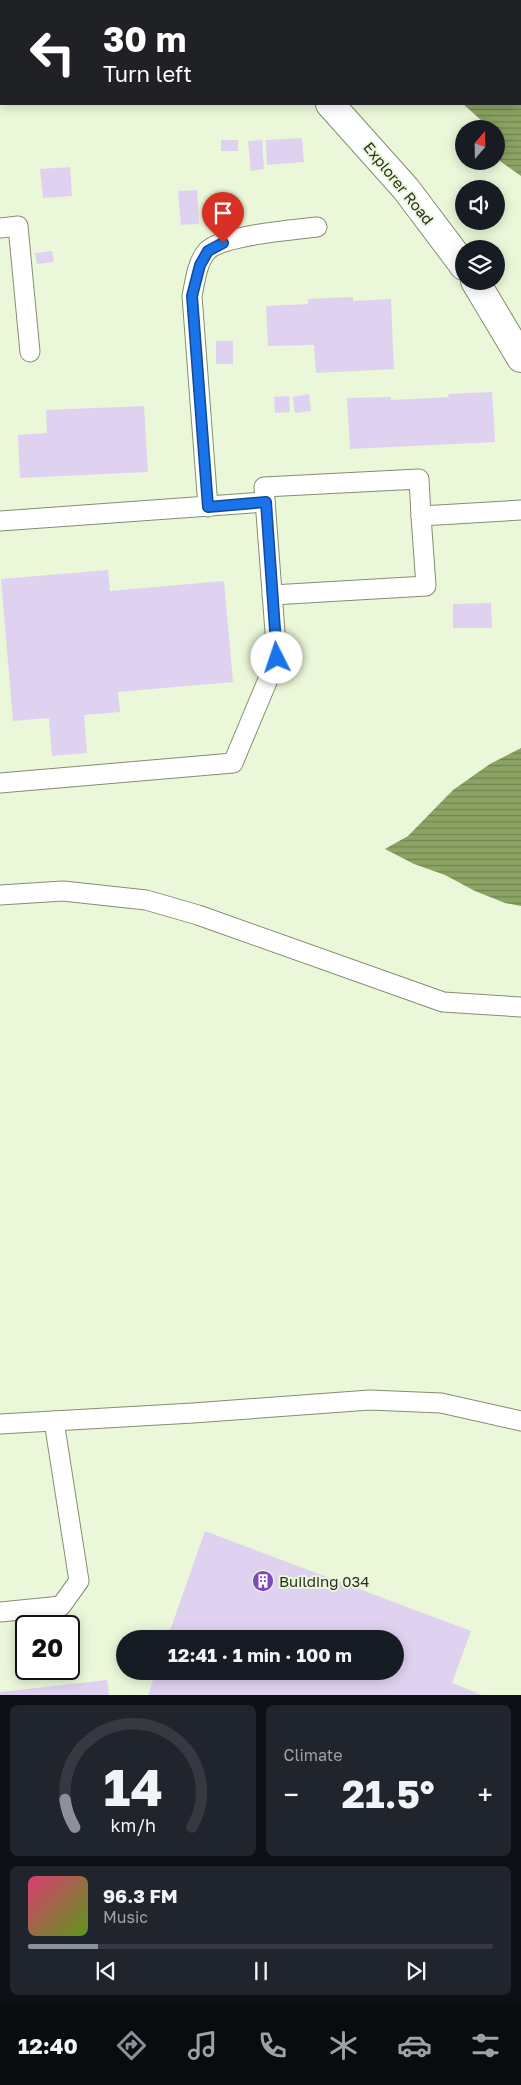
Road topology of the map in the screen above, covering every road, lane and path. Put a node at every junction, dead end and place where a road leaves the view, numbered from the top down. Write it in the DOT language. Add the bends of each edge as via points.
graph roads {
  1 [pos="331,105"];
  2 [pos="317,227"];
  3 [pos="0,228"];
  4 [pos="455,254"];
  5 [pos="480,290"];
  6 [pos="30,352"];
  7 [pos="521,358"];
  8 [pos="266,502"];
  9 [pos="208,507"];
  10 [pos="521,510"];
  11 [pos="421,516"];
  12 [pos="0,521"];
  13 [pos="272,595"];
  14 [pos="0,783"];
  15 [pos="0,895"];
  16 [pos="521,1007"];
  17 [pos="54,1421"];
  18 [pos="521,1421"];
  19 [pos="0,1424"];
  20 [pos="0,1612"];
  1 -- 4 [label="street, Explorer Road" via="406,189"];
  2 -- 9 [label="lane" via="248,236 223,243 208,251 200,265 192,296"];
  3 -- 6 [label="lane" via="18,226"];
  5 -- 7 [label="street"];
  8 -- 9 [label="lane"];
  8 -- 11 [label="lane" via="264,487 419,479"];
  8 -- 13 [label="lane"];
  9 -- 12 [label="lane"];
  10 -- 11 [label="lane"];
  11 -- 13 [label="lane" via="426,586"];
  13 -- 14 [label="lane" via="277,658 233,763"];
  15 -- 16 [label="lane" via="62,891 146,900 198,915 443,1002"];
  17 -- 18 [label="lane" via="370,1400 441,1403"];
  17 -- 19 [label="lane"];
  17 -- 20 [label="lane" via="79,1581 61,1606"];
}
